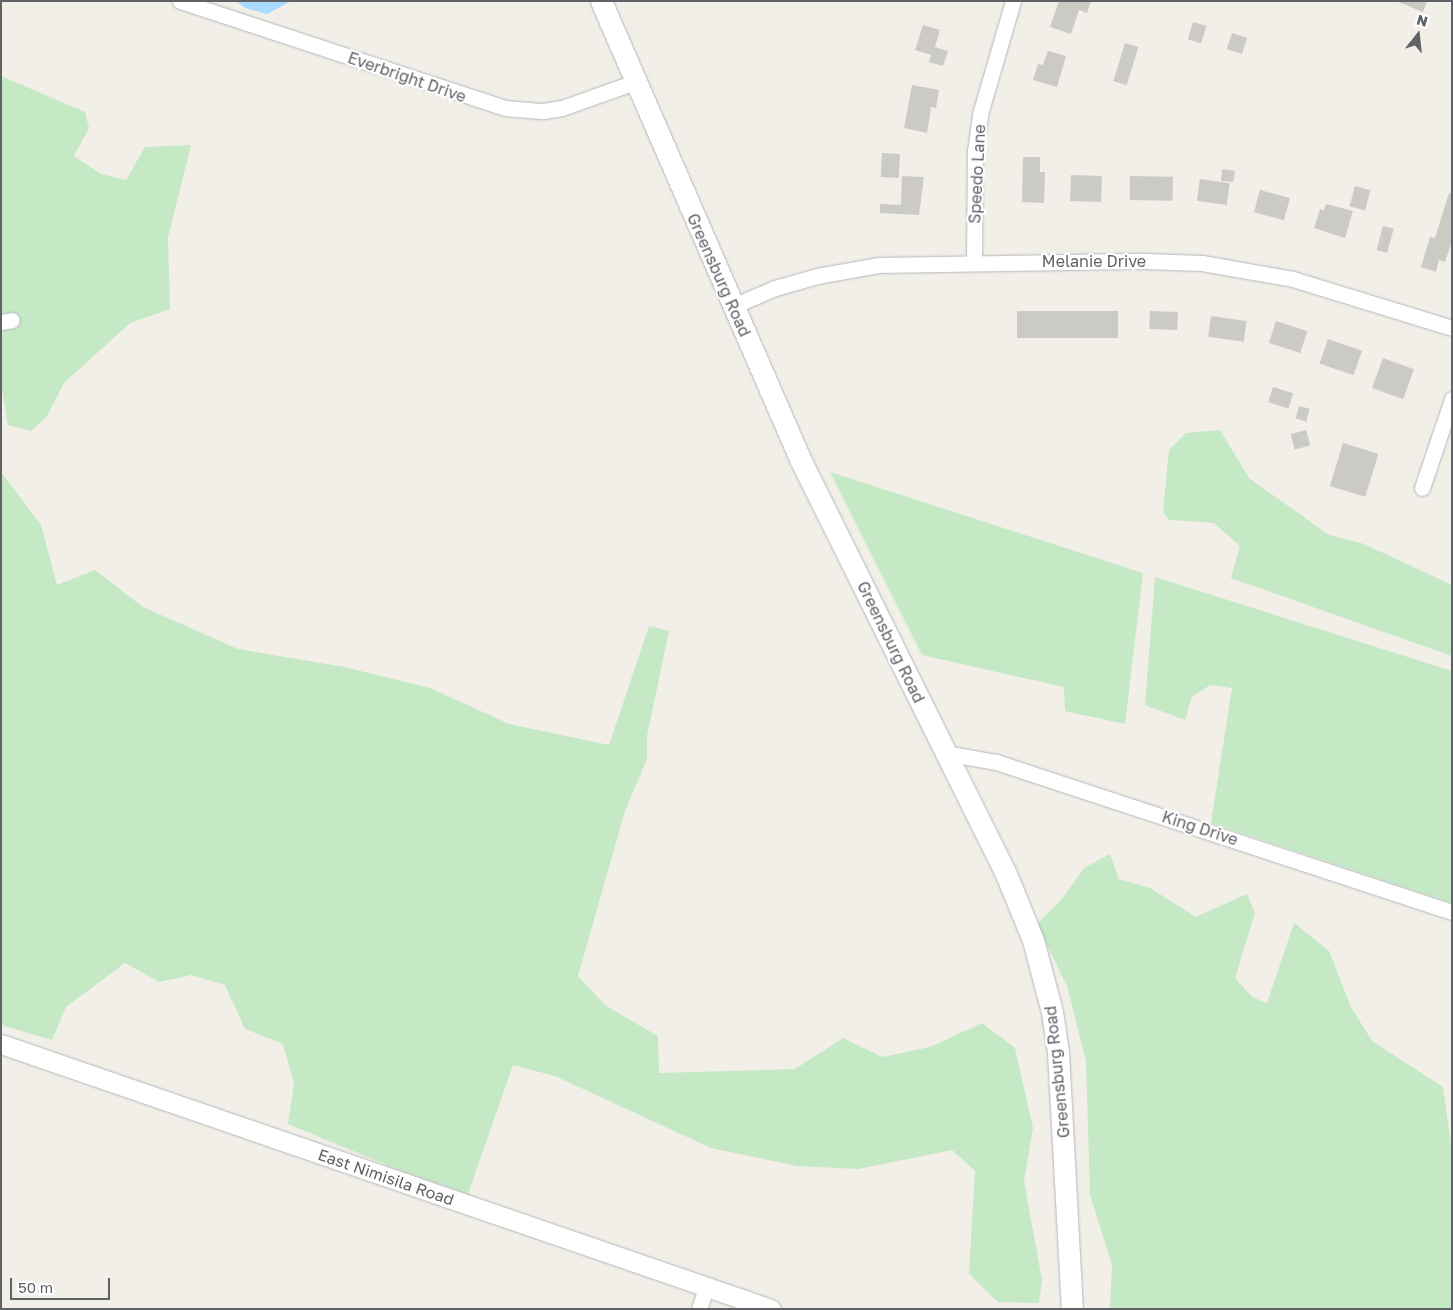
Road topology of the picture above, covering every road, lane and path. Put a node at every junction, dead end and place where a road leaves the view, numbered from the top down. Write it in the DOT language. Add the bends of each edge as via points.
graph roads {
  1 [pos="180,1"];
  2 [pos="601,1"];
  3 [pos="1013,1"];
  4 [pos="635,82"];
  5 [pos="974,262"];
  6 [pos="733,306"];
  7 [pos="1452,328"];
  8 [pos="1452,399"];
  9 [pos="1422,488"];
  10 [pos="945,752"];
  11 [pos="1452,912"];
  12 [pos="1,1044"];
  13 [pos="706,1287"];
  14 [pos="699,1309"];
  15 [pos="771,1309"];
  16 [pos="1072,1309"];
  1 -- 4 [label="street, Everbright Drive" via="505,108 542,111 562,108"];
  2 -- 4 [label="main road, Greensburg Road"];
  3 -- 5 [label="street, Speedo Lane" via="980,114 975,151"];
  4 -- 6 [label="main road, Greensburg Road"];
  5 -- 6 [label="street, Melanie Drive" via="848,269 775,288"];
  5 -- 7 [label="street, Melanie Drive" via="1211,264 1293,279"];
  6 -- 10 [label="main road, Greensburg Road" via="800,459"];
  8 -- 9 [label="street"];
  10 -- 11 [label="street, King Drive" via="1004,764"];
  10 -- 16 [label="main road, Greensburg Road" via="1021,908 1052,1012 1063,1101"];
  12 -- 13 [label="street, East Nimisila Road"];
  13 -- 14 [label="street"];
  13 -- 15 [label="street, East Nimisila Road"];
}
